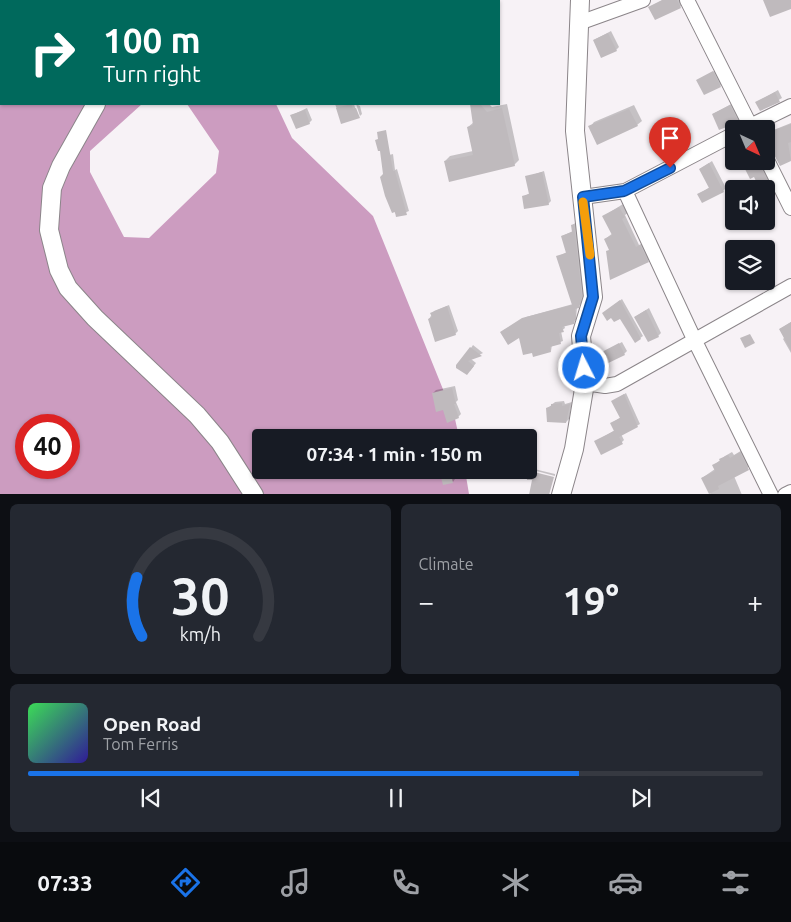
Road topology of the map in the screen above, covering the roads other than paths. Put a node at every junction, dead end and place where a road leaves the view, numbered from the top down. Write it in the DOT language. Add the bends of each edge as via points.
graph roads {
  1 [pos="580,0"];
  2 [pos="643,0"];
  3 [pos="687,0"];
  4 [pos="579,23"];
  5 [pos="95,105"];
  6 [pos="791,106"];
  7 [pos="745,120"];
  8 [pos="764,120"];
  9 [pos="725,139"];
  10 [pos="772,170"];
  11 [pos="624,191"];
  12 [pos="583,197"];
  13 [pos="791,208"];
  14 [pos="791,286"];
  15 [pos="694,339"];
  16 [pos="585,383"];
  17 [pos="791,492"];
  18 [pos="254,494"];
  19 [pos="561,494"];
  20 [pos="771,494"];
  21 [pos="785,494"];
  1 -- 4 [label="street"];
  2 -- 4 [label="street"];
  3 -- 7 [label="street"];
  4 -- 12 [label="street" via="575,131"];
  5 -- 18 [label="street" via="52,188 49,230 59,270 68,288 88,311 197,415 220,442"];
  6 -- 8 [label="street"];
  9 -- 11 [label="street"];
  10 -- 13 [label="street"];
  11 -- 12 [label="street"];
  11 -- 15 [label="street"];
  12 -- 16 [label="street" via="593,297 581,336"];
  14 -- 15 [label="street"];
  15 -- 16 [label="street" via="616,384"];
  15 -- 20 [label="street"];
  16 -- 19 [label="street" via="574,449"];
  17 -- 21 [label="street"];
}
